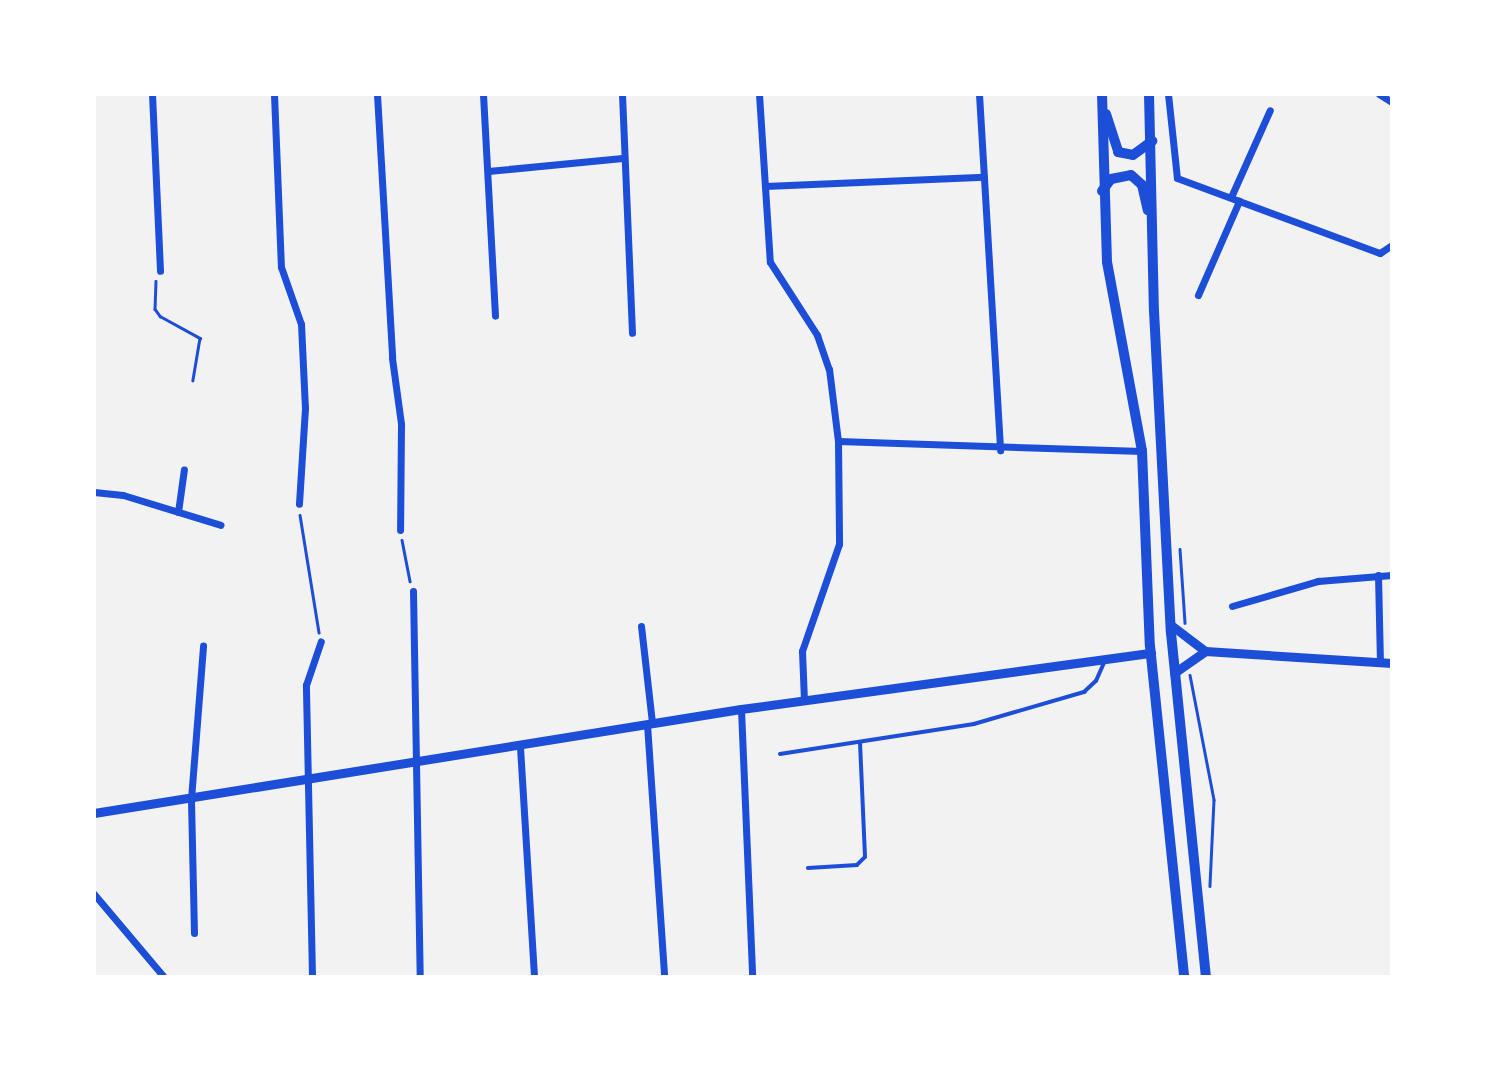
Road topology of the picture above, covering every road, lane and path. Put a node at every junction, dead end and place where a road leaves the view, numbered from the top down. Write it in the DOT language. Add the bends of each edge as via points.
graph roads {
  1 [pos="152,94"];
  2 [pos="274,94"];
  3 [pos="377,94"];
  4 [pos="483,94"];
  5 [pos="622,94"];
  6 [pos="760,94"];
  7 [pos="979,94"];
  8 [pos="1102,94"];
  9 [pos="1379,94"];
  10 [pos="1168,98"];
  11 [pos="1149,99"];
  12 [pos="1391,102"];
  13 [pos="1270,110"];
  14 [pos="1153,141"];
  15 [pos="622,158"];
  16 [pos="488,171"];
  17 [pos="984,177"];
  18 [pos="765,186"];
  19 [pos="1101,191"];
  20 [pos="1235,199"];
  21 [pos="1153,233"];
  22 [pos="1391,245"];
  23 [pos="160,271"];
  24 [pos="1198,295"];
  25 [pos="495,316"];
  26 [pos="632,333"];
  27 [pos="193,380"];
  28 [pos="838,441"];
  29 [pos="1000,450"];
  30 [pos="1142,451"];
  31 [pos="184,469"];
  32 [pos="94,492"];
  33 [pos="299,504"];
  34 [pos="178,512"];
  35 [pos="221,526"];
  36 [pos="400,530"];
  37 [pos="1378,575"];
  38 [pos="1391,575"];
  39 [pos="413,591"];
  40 [pos="1232,606"];
  41 [pos="1184,611"];
  42 [pos="1171,625"];
  43 [pos="641,626"];
  44 [pos="321,641"];
  45 [pos="1187,641"];
  46 [pos="203,645"];
  47 [pos="1205,651"];
  48 [pos="1151,653"];
  49 [pos="1106,659"];
  50 [pos="1189,660"];
  51 [pos="1380,662"];
  52 [pos="1391,663"];
  53 [pos="1174,673"];
  54 [pos="804,700"];
  55 [pos="741,709"];
  56 [pos="650,724"];
  57 [pos="860,743"];
  58 [pos="520,747"];
  59 [pos="780,754"];
  60 [pos="415,764"];
  61 [pos="309,779"];
  62 [pos="191,799"];
  63 [pos="94,813"];
  64 [pos="808,868"];
  65 [pos="94,894"];
  66 [pos="1211,899"];
  67 [pos="194,933"];
  68 [pos="163,976"];
  69 [pos="312,976"];
  70 [pos="420,976"];
  71 [pos="534,976"];
  72 [pos="664,976"];
  73 [pos="752,976"];
  74 [pos="1184,976"];
  75 [pos="1206,976"];
  1 -- 23 [label="street"];
  2 -- 33 [label="street" via="281,267 301,324 305,408"];
  3 -- 36 [label="street" via="392,359 401,424"];
  4 -- 16 [label="street"];
  5 -- 15 [label="street"];
  6 -- 18 [label="street"];
  7 -- 17 [label="street"];
  8 -- 14 [label="main road" via="1118,152 1141,152"];
  8 -- 19 [label="main road"];
  9 -- 12 [label="street"];
  10 -- 11 [label="street"];
  10 -- 20 [label="street" via="1176,176"];
  11 -- 14 [label="main road"];
  13 -- 20 [label="street"];
  14 -- 21 [label="main road"];
  15 -- 16 [label="street"];
  15 -- 26 [label="street"];
  16 -- 25 [label="street"];
  17 -- 18 [label="street"];
  17 -- 29 [label="street"];
  18 -- 28 [label="street" via="770,262 817,335 829,369"];
  19 -- 21 [label="main road" via="1118,175 1138,179"];
  19 -- 30 [label="main road" via="1107,262"];
  20 -- 22 [label="street" via="1385,253"];
  20 -- 24 [label="street"];
  21 -- 42 [label="main road"];
  23 -- 27 [label="path" via="154,288 155,309 165,320 200,338"];
  28 -- 29 [label="street"];
  28 -- 54 [label="street" via="839,544 802,651"];
  29 -- 30 [label="street"];
  30 -- 48 [label="main road"];
  31 -- 34 [label="street"];
  32 -- 34 [label="street" via="123,495"];
  33 -- 44 [label="path"];
  34 -- 35 [label="street"];
  36 -- 39 [label="path"];
  37 -- 38 [label="street"];
  37 -- 40 [label="street" via="1318,581"];
  37 -- 51 [label="street"];
  39 -- 60 [label="street"];
  41 -- 45 [label="path"];
  42 -- 45 [label="street"];
  42 -- 53 [label="main road"];
  43 -- 56 [label="street"];
  44 -- 61 [label="street" via="306,685"];
  45 -- 47 [label="street"];
  46 -- 62 [label="street"];
  47 -- 50 [label="street"];
  47 -- 51 [label="street"];
  48 -- 49 [label="street"];
  48 -- 74 [label="main road"];
  49 -- 54 [label="street"];
  49 -- 57 [label="lane" via="1096,681 1084,692 974,724"];
  50 -- 53 [label="street"];
  50 -- 66 [label="path" via="1214,800"];
  51 -- 52 [label="street"];
  53 -- 75 [label="main road"];
  54 -- 55 [label="street"];
  55 -- 56 [label="street"];
  55 -- 73 [label="street"];
  56 -- 58 [label="street"];
  56 -- 72 [label="street"];
  57 -- 59 [label="lane"];
  57 -- 64 [label="lane" via="865,857 857,865"];
  58 -- 60 [label="street"];
  58 -- 71 [label="street"];
  60 -- 61 [label="street"];
  60 -- 70 [label="street"];
  61 -- 62 [label="street"];
  61 -- 69 [label="street"];
  62 -- 63 [label="street"];
  62 -- 67 [label="street"];
  65 -- 68 [label="street"];
}
